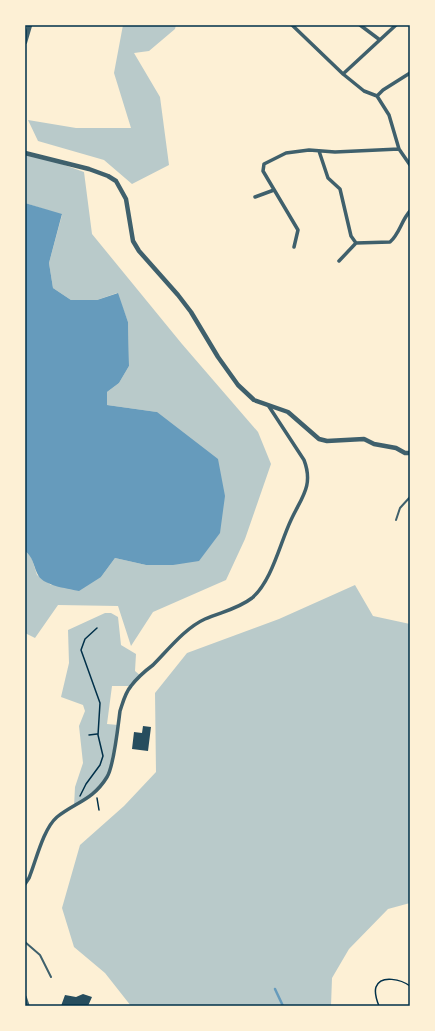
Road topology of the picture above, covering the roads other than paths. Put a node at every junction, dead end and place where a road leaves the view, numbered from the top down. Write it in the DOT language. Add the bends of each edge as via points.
graph roads {
  1 [pos="30,25"];
  2 [pos="292,25"];
  3 [pos="360,25"];
  4 [pos="396,25"];
  5 [pos="380,40"];
  6 [pos="25,42"];
  7 [pos="410,73"];
  8 [pos="343,74"];
  9 [pos="377,96"];
  10 [pos="399,149"];
  11 [pos="319,151"];
  12 [pos="25,154"];
  13 [pos="410,165"];
  14 [pos="274,190"];
  15 [pos="255,197"];
  16 [pos="410,210"];
  17 [pos="356,243"];
  18 [pos="294,247"];
  19 [pos="339,261"];
  20 [pos="268,405"];
  21 [pos="410,453"];
  22 [pos="410,498"];
  23 [pos="396,520"];
  24 [pos="25,884"];
  25 [pos="25,942"];
  26 [pos="51,976"];
  27 [pos="25,997"];
  28 [pos="28,1006"];
  1 -- 6 [label="street"];
  2 -- 8 [label="street"];
  3 -- 5 [label="street"];
  4 -- 5 [label="street"];
  5 -- 8 [label="street"];
  7 -- 9 [label="street"];
  8 -- 9 [label="street" via="364,91"];
  9 -- 10 [label="street" via="389,115"];
  10 -- 11 [label="street"];
  10 -- 13 [label="street"];
  11 -- 14 [label="street" via="286,153 264,164 263,171"];
  11 -- 17 [label="street" via="328,178 340,189 350,236"];
  12 -- 20 [label="street" via="89,169 116,181 126,199 133,242 139,251 191,312 238,385 254,400"];
  14 -- 15 [label="street"];
  14 -- 18 [label="street" via="298,230"];
  16 -- 17 [label="street" via="397,236 390,242"];
  17 -- 19 [label="street"];
  20 -- 21 [label="street" via="288,412 319,439 364,439"];
  20 -- 24 [label="street" via="304,460 309,481 262,586 252,598 232,610 204,620 188,631 130,686 120,711 108,776 96,791 57,817"];
  22 -- 23 [label="lane" via="400,508"];
  25 -- 26 [label="lane" via="40,955"];
  27 -- 28 [label="street"];
}
